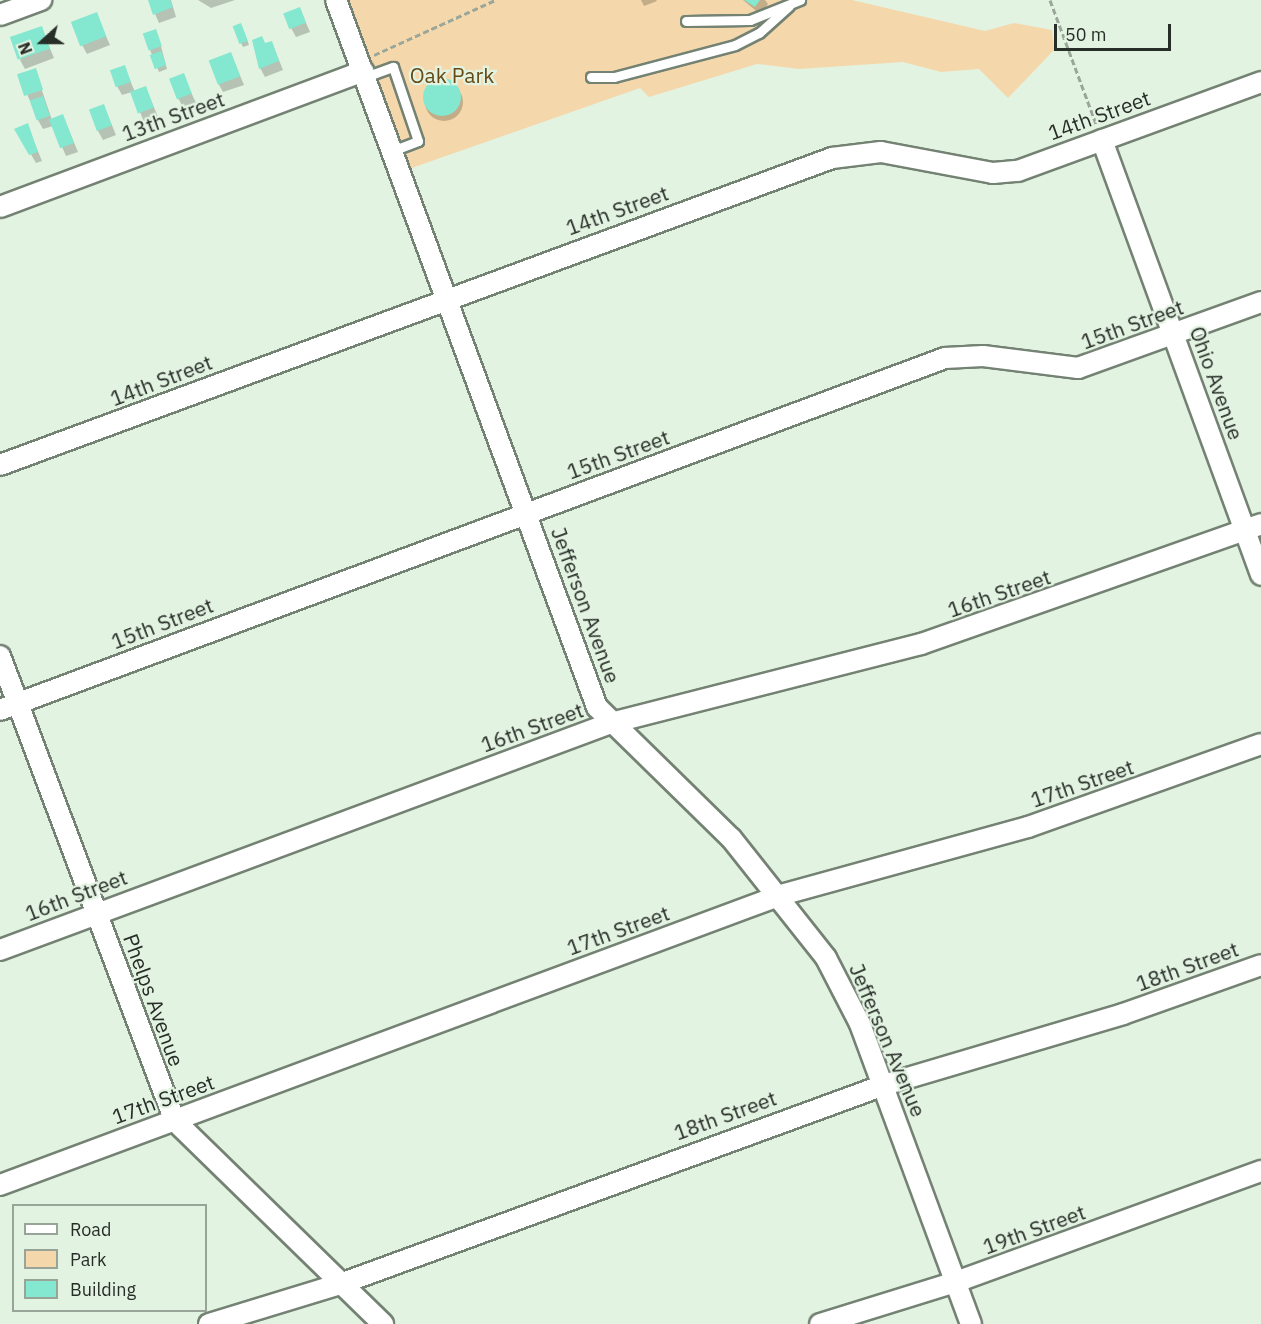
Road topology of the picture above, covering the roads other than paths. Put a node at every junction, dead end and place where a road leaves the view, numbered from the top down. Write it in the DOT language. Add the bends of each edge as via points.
graph roads {
  1 [pos="41,0"];
  2 [pos="336,0"];
  3 [pos="800,0"];
  4 [pos="789,6"];
  5 [pos="0,15"];
  6 [pos="686,21"];
  7 [pos="362,70"];
  8 [pos="591,77"];
  9 [pos="1261,82"];
  10 [pos="1102,140"];
  11 [pos="392,151"];
  12 [pos="0,207"];
  13 [pos="446,298"];
  14 [pos="1261,303"];
  15 [pos="1173,335"];
  16 [pos="0,465"];
  17 [pos="527,514"];
  18 [pos="1253,527"];
  19 [pos="1261,575"];
  20 [pos="0,656"];
  21 [pos="9,706"];
  22 [pos="611,723"];
  23 [pos="1261,744"];
  24 [pos="781,895"];
  25 [pos="96,913"];
  26 [pos="0,950"];
  27 [pos="1261,965"];
  28 [pos="884,1085"];
  29 [pos="175,1121"];
  30 [pos="1261,1171"];
  31 [pos="0,1185"];
  32 [pos="956,1282"];
  33 [pos="343,1284"];
  34 [pos="209,1324"];
  35 [pos="383,1324"];
  36 [pos="820,1324"];
  37 [pos="971,1324"];
  1 -- 5 [label="street"];
  2 -- 7 [label="street, Jefferson Avenue"];
  3 -- 4 [label="lane"];
  4 -- 6 [label="lane" via="750,20"];
  4 -- 8 [label="lane" via="759,33 735,45 614,77"];
  7 -- 11 [label="street, Jefferson Avenue"];
  7 -- 11 [label="lane" via="393,67 418,141"];
  7 -- 12 [label="street, 13th Street"];
  9 -- 10 [label="street, 14th Street"];
  10 -- 13 [label="street, 14th Street" via="1006,173 881,152 832,158"];
  10 -- 15 [label="street, Ohio Avenue"];
  11 -- 13 [label="street, Jefferson Avenue"];
  13 -- 16 [label="street, 14th Street"];
  13 -- 17 [label="street, Jefferson Avenue"];
  14 -- 15 [label="street, 15th Street"];
  15 -- 17 [label="street, 15th Street" via="1078,368 983,356 945,358"];
  15 -- 18 [label="street, Ohio Avenue"];
  17 -- 21 [label="street, 15th Street"];
  17 -- 22 [label="street, Jefferson Avenue" via="583,673"];
  18 -- 19 [label="street, Ohio Avenue"];
  18 -- 22 [label="street, 16th Street" via="921,644"];
  20 -- 21 [label="street, Phelps Avenue"];
  21 -- 25 [label="street, Phelps Avenue"];
  22 -- 24 [label="street, Jefferson Avenue" via="731,838"];
  22 -- 25 [label="street, 16th Street"];
  23 -- 24 [label="street, 17th Street" via="1028,828"];
  24 -- 28 [label="street, Jefferson Avenue" via="844,991"];
  24 -- 29 [label="street, 17th Street"];
  25 -- 26 [label="street, 16th Street"];
  25 -- 29 [label="street, Phelps Avenue"];
  27 -- 28 [label="street, 18th Street" via="1113,1018"];
  28 -- 32 [label="street, Jefferson Avenue"];
  28 -- 33 [label="street, 18th Street"];
  29 -- 31 [label="street, 17th Street"];
  29 -- 33 [label="street, Phelps Avenue"];
  30 -- 32 [label="street, 19th Street"];
  32 -- 36 [label="street, 19th Street"];
  32 -- 37 [label="street, Jefferson Avenue"];
  33 -- 34 [label="street, 18th Street"];
  33 -- 35 [label="street, Phelps Avenue"];
}
